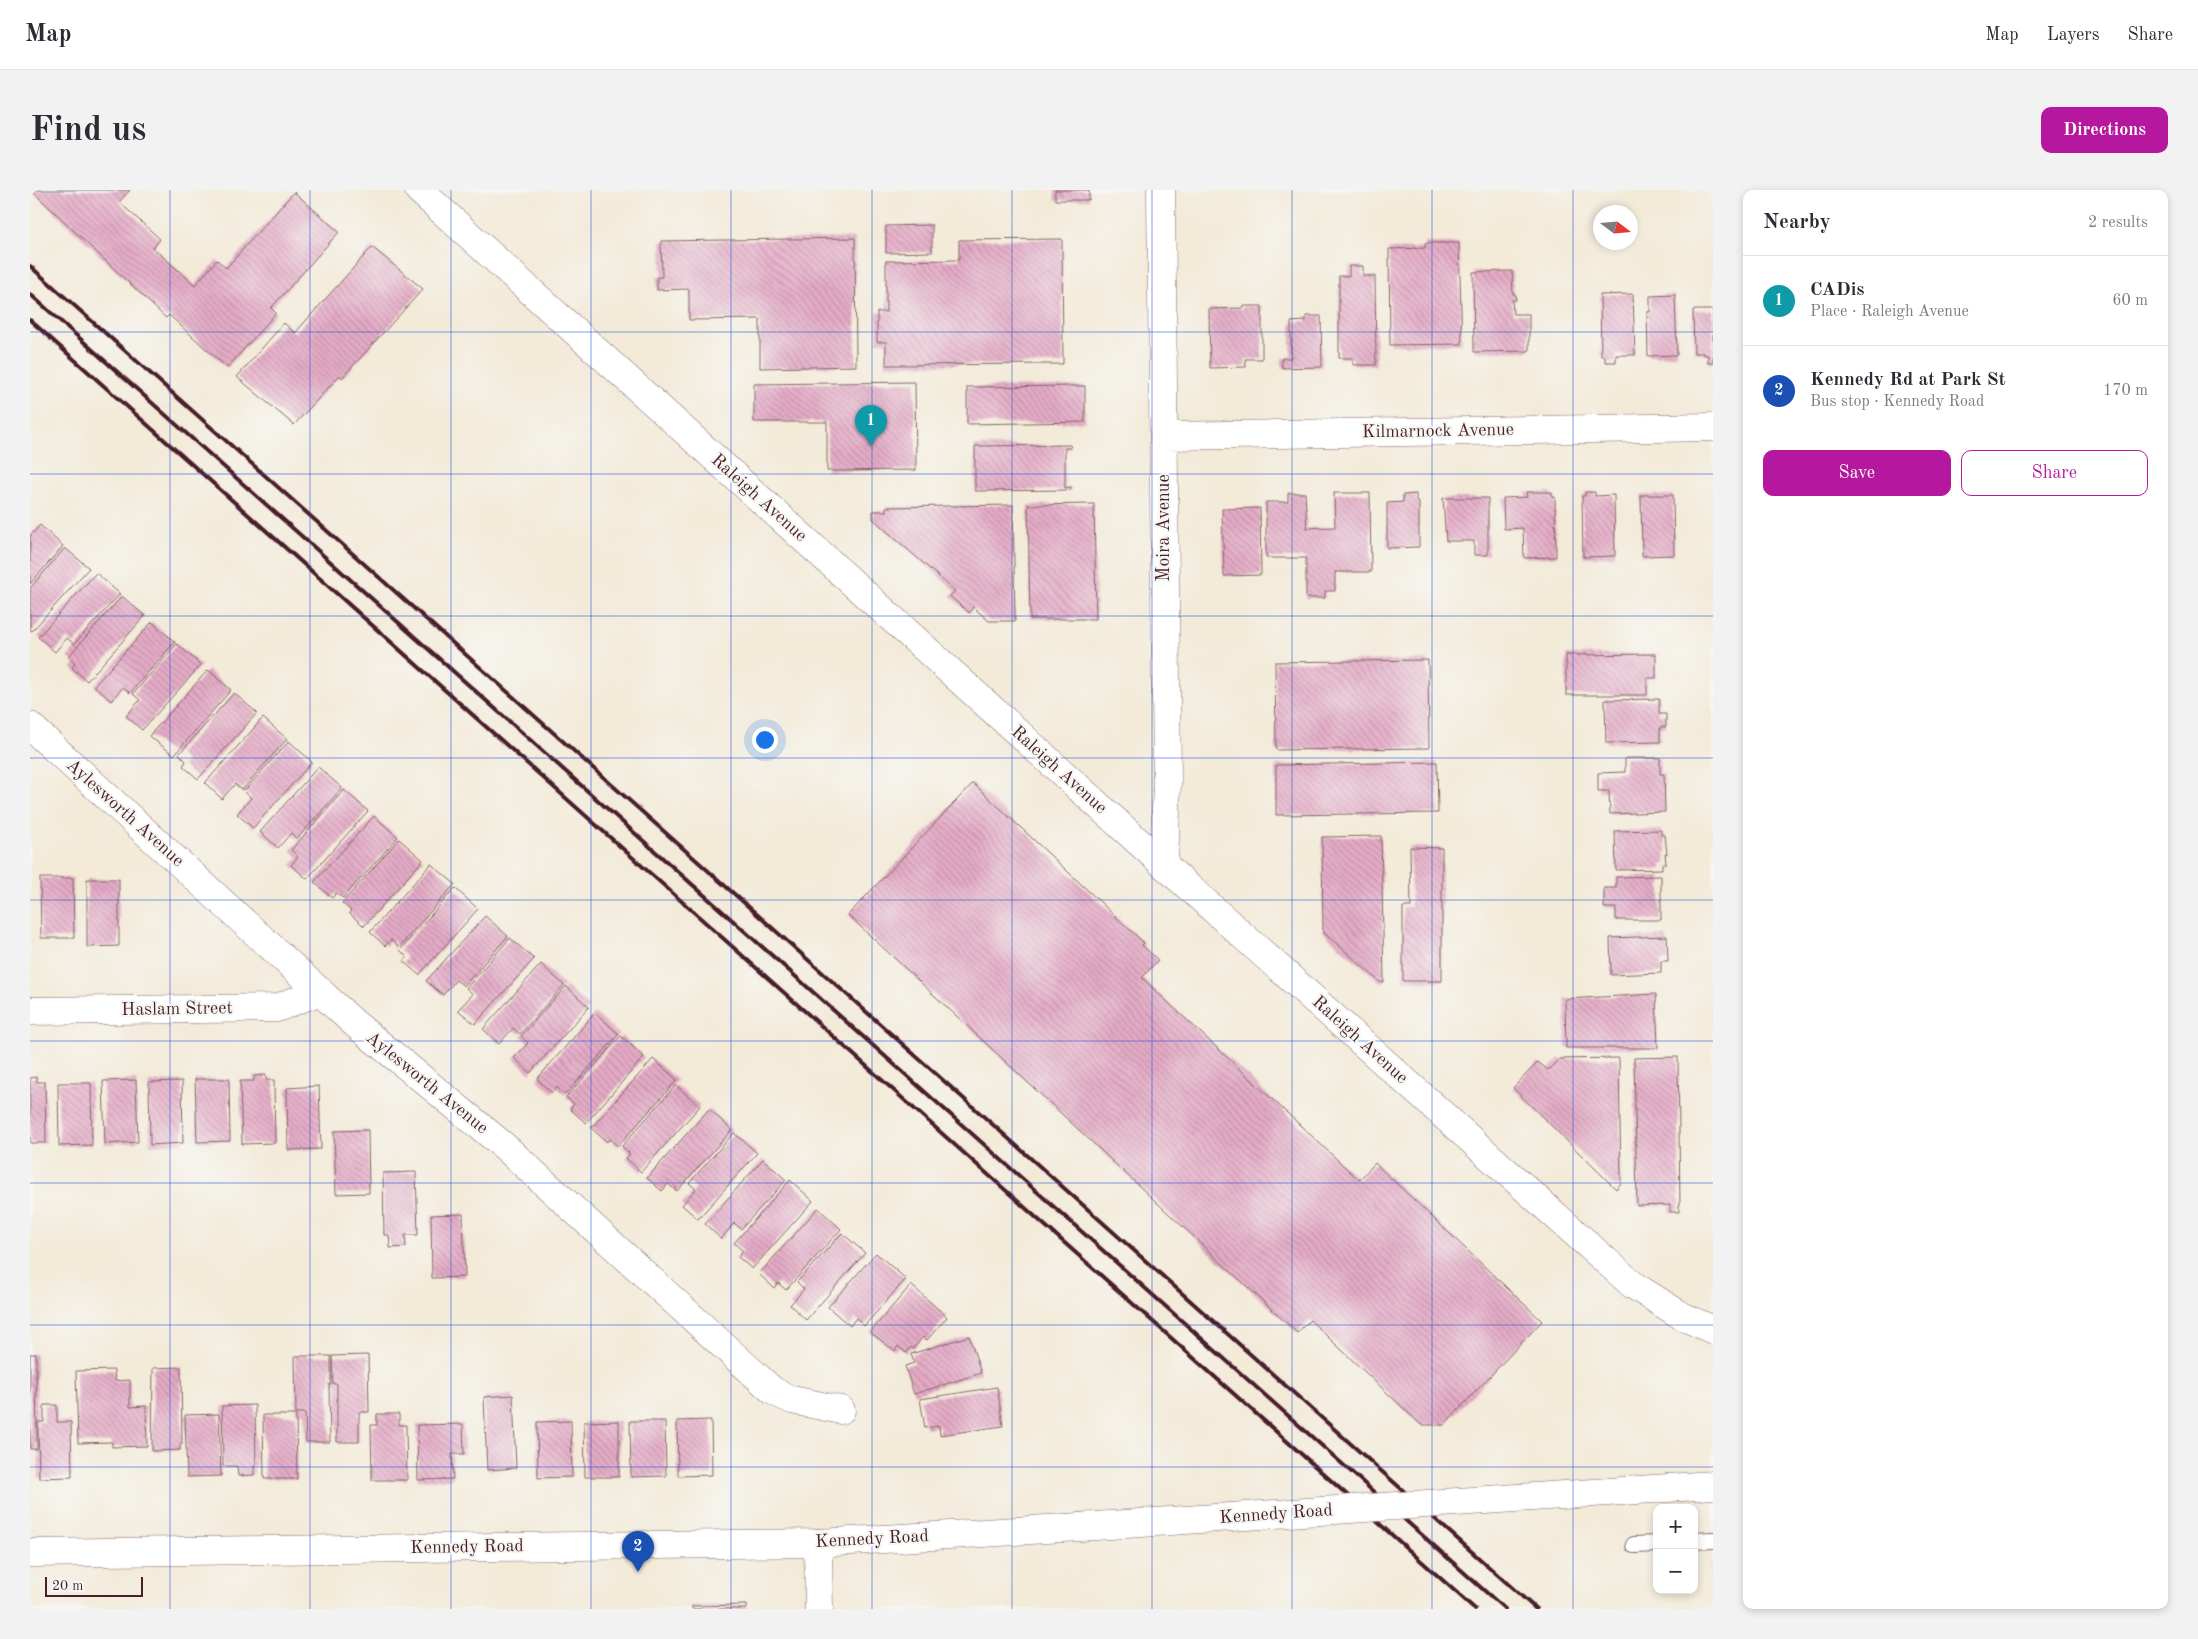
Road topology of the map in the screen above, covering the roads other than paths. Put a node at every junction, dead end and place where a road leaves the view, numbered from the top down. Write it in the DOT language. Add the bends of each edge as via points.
graph roads {
  1 [pos="419,190"];
  2 [pos="1161,190"];
  3 [pos="1713,427"];
  4 [pos="1164,436"];
  5 [pos="30,726"];
  6 [pos="1164,865"];
  7 [pos="320,991"];
  8 [pos="30,1011"];
  9 [pos="1713,1330"];
  10 [pos="841,1410"];
  11 [pos="1713,1485"];
  12 [pos="1713,1540"];
  13 [pos="1698,1541"];
  14 [pos="818,1543"];
  15 [pos="1653,1544"];
  16 [pos="1634,1546"];
  17 [pos="30,1553"];
  18 [pos="819,1609"];
  1 -- 6 [label="street, Raleigh Avenue"];
  2 -- 4 [label="street, Moira Avenue"];
  3 -- 4 [label="street, Kilmarnock Avenue"];
  4 -- 6 [label="street, Moira Avenue" via="1167,782"];
  5 -- 7 [label="street, Aylesworth Avenue"];
  6 -- 9 [label="street, Raleigh Avenue" via="1633,1285 1682,1316"];
  7 -- 8 [label="street, Haslam Street" via="277,1008"];
  7 -- 10 [label="street, Aylesworth Avenue" via="375,1041 504,1146 774,1391 792,1400"];
  11 -- 14 [label="street, Kennedy Road, bridge"];
  12 -- 13 [label="lane"];
  14 -- 17 [label="street, Kennedy Road"];
  14 -- 18 [label="street"];
  15 -- 16 [label="lane"];
}
